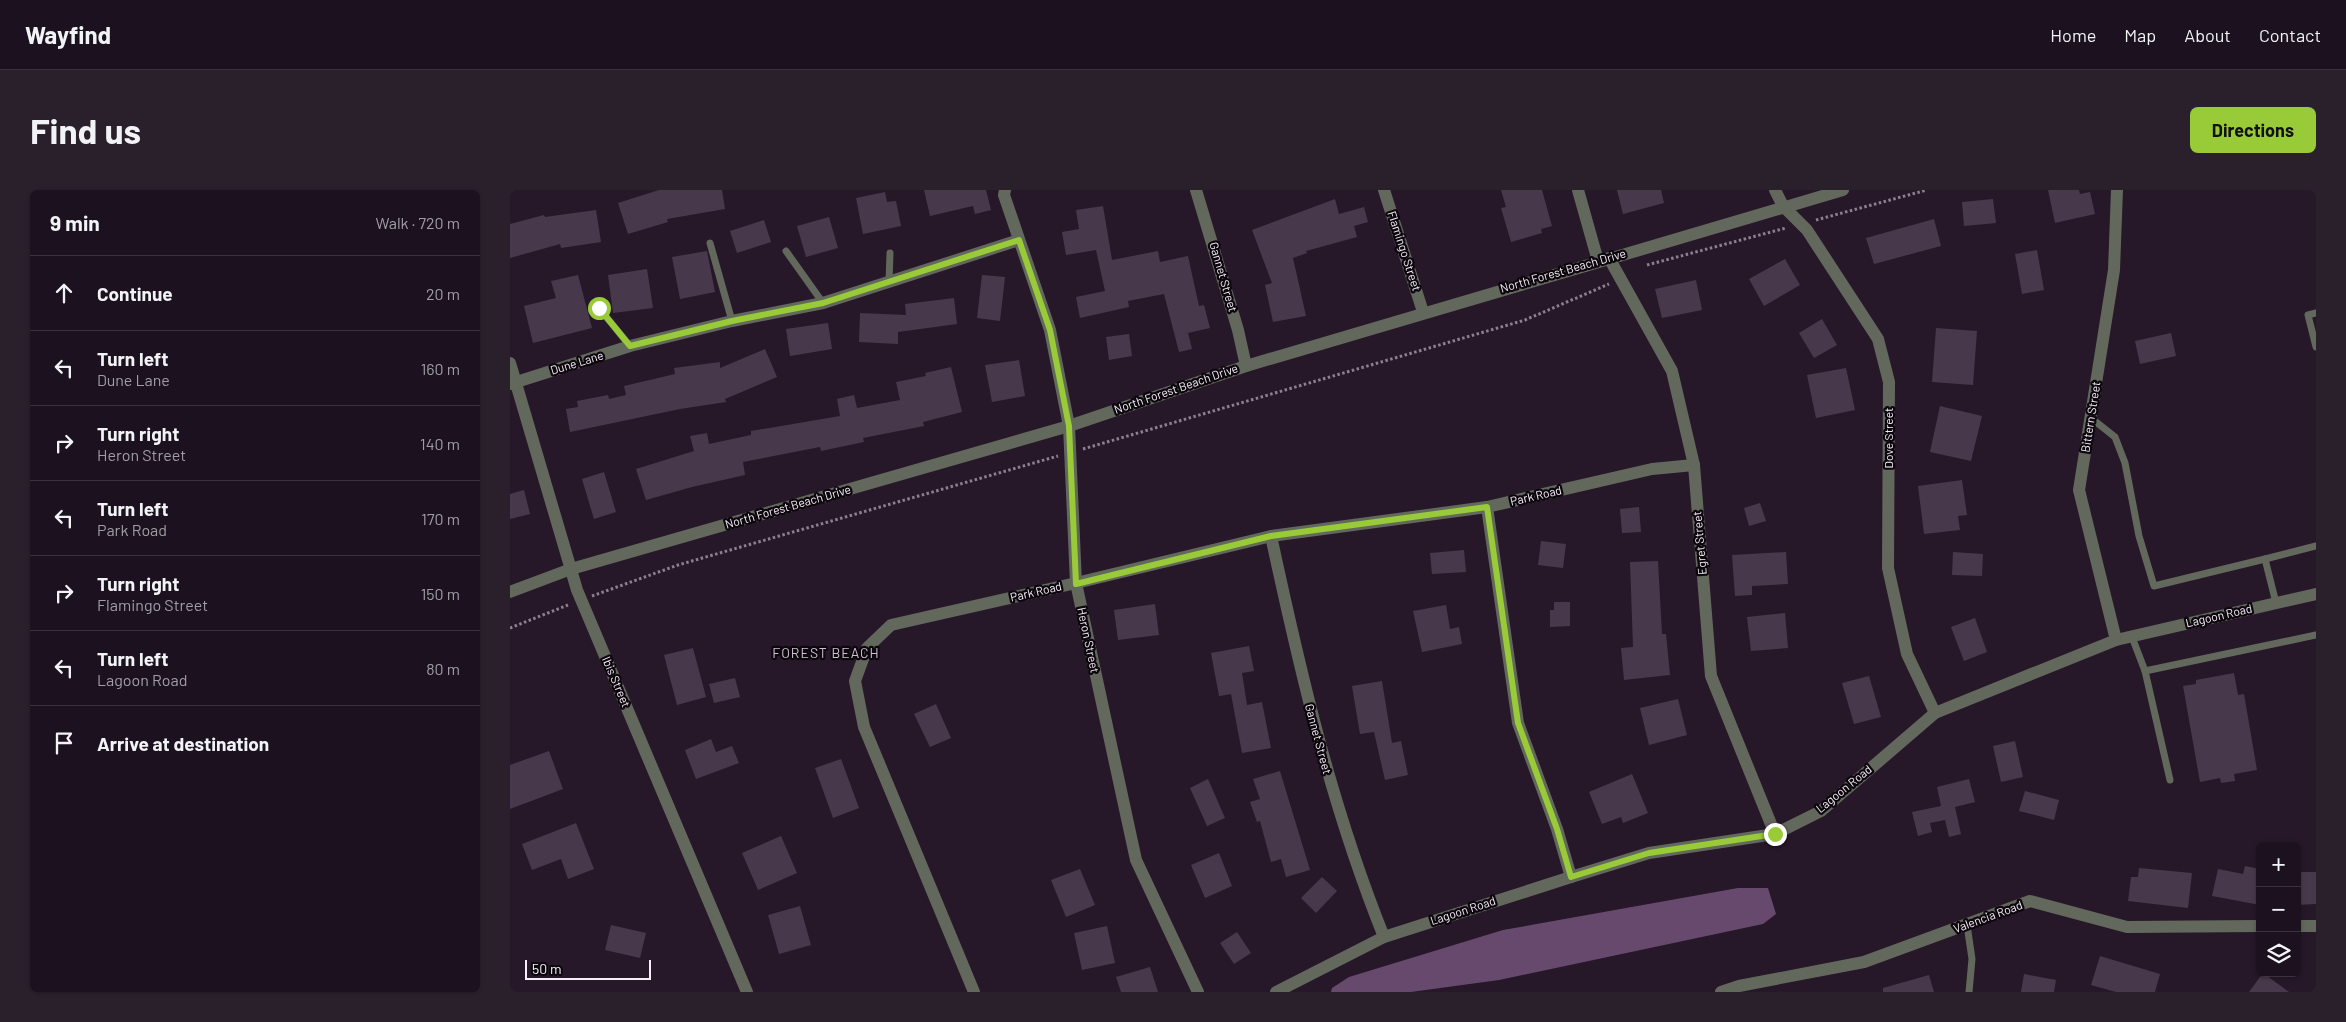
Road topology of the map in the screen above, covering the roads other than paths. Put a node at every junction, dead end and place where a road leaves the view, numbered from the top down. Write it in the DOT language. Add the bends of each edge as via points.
graph roads {
  1 [pos="1005,190"];
  2 [pos="1196,190"];
  3 [pos="1384,190"];
  4 [pos="1578,190"];
  5 [pos="1775,190"];
  6 [pos="1843,190"];
  7 [pos="2117,190"];
  8 [pos="1783,206"];
  9 [pos="1019,240"];
  10 [pos="710,243"];
  11 [pos="786,251"];
  12 [pos="890,253"];
  13 [pos="1603,260"];
  14 [pos="889,282"];
  15 [pos="823,303"];
  16 [pos="599,308"];
  17 [pos="1423,312"];
  18 [pos="2316,313"];
  19 [pos="732,321"];
  20 [pos="630,346"];
  21 [pos="2316,346"];
  22 [pos="510,363"];
  23 [pos="1246,366"];
  24 [pos="513,383"];
  25 [pos="2091,418"];
  26 [pos="1069,426"];
  27 [pos="1694,465"];
  28 [pos="1487,507"];
  29 [pos="1271,536"];
  30 [pos="2316,546"];
  31 [pos="2265,559"];
  32 [pos="571,569"];
  33 [pos="1076,584"];
  34 [pos="510,592"];
  35 [pos="2316,594"];
  36 [pos="2276,603"];
  37 [pos="2316,635"];
  38 [pos="2132,636"];
  39 [pos="2116,640"];
  40 [pos="2145,671"];
  41 [pos="1935,713"];
  42 [pos="2170,780"];
  43 [pos="1775,834"];
  44 [pos="1571,877"];
  45 [pos="1966,925"];
  46 [pos="2256,926"];
  47 [pos="2301,926"];
  48 [pos="2316,926"];
  49 [pos="1384,937"];
  50 [pos="747,992"];
  51 [pos="974,992"];
  52 [pos="1198,992"];
  53 [pos="1276,992"];
  54 [pos="1720,992"];
  55 [pos="1969,992"];
  1 -- 9 [label="street, Heron Street"];
  2 -- 23 [label="street, Gannet Street"];
  3 -- 17 [label="street, Flamingo Street"];
  4 -- 13 [label="street, Egret Street"];
  5 -- 8 [label="street, Dove Street"];
  6 -- 8 [label="street, North Forest Beach Drive"];
  7 -- 25 [label="street, Bittern Street" via="2114,270"];
  8 -- 13 [label="street, North Forest Beach Drive"];
  8 -- 41 [label="street, Dove Street" via="1801,224 1878,339 1889,382 1888,568 1907,654"];
  9 -- 14 [label="street, Dune Lane"];
  9 -- 26 [label="street, Heron Street" via="1050,330"];
  10 -- 19 [label="lane"];
  11 -- 15 [label="lane"];
  12 -- 14 [label="lane"];
  13 -- 17 [label="street, North Forest Beach Drive"];
  13 -- 27 [label="street, Egret Street" via="1620,280 1672,371"];
  14 -- 15 [label="street, Dune Lane"];
  15 -- 19 [label="street, Dune Lane"];
  16 -- 20 [label="lane"];
  17 -- 23 [label="street, North Forest Beach Drive"];
  18 -- 21 [label="lane" via="2308,315"];
  19 -- 20 [label="street, Dune Lane"];
  20 -- 24 [label="street, Dune Lane"];
  22 -- 24 [label="street, Ibis Street"];
  23 -- 26 [label="street, North Forest Beach Drive"];
  24 -- 32 [label="street, Ibis Street"];
  25 -- 31 [label="lane" via="2115,437 2125,463 2139,536 2154,586"];
  25 -- 39 [label="street, Bittern Street" via="2079,490"];
  26 -- 32 [label="street, North Forest Beach Drive"];
  26 -- 33 [label="street, Heron Street"];
  27 -- 28 [label="street, Park Road" via="1652,469"];
  27 -- 43 [label="street, Egret Street" via="1711,676"];
  28 -- 29 [label="street, Park Road"];
  28 -- 44 [label="street" via="1518,723"];
  29 -- 33 [label="street, Park Road"];
  29 -- 49 [label="street, Gannet Street" via="1320,750 1354,860"];
  30 -- 31 [label="lane"];
  31 -- 36 [label="lane"];
  32 -- 34 [label="street, North Forest Beach Drive"];
  32 -- 50 [label="street, Ibis Street" via="581,600"];
  33 -- 51 [label="street, Park Road" via="891,624 867,648 855,681 864,727"];
  33 -- 52 [label="street, Heron Street" via="1136,860"];
  35 -- 36 [label="street, Lagoon Road"];
  36 -- 38 [label="street, Lagoon Road"];
  37 -- 40 [label="lane"];
  38 -- 39 [label="street, Lagoon Road"];
  38 -- 40 [label="lane"];
  39 -- 41 [label="street, Lagoon Road"];
  40 -- 42 [label="lane"];
  41 -- 43 [label="street, Lagoon Road" via="1821,811"];
  43 -- 44 [label="street, Lagoon Road" via="1649,853"];
  44 -- 49 [label="street, Lagoon Road"];
  45 -- 46 [label="street, Valencia Road" via="2030,901 2127,927"];
  45 -- 54 [label="street, Valencia Road" via="1864,962"];
  45 -- 55 [label="lane" via="1972,959"];
  47 -- 48 [label="street"];
  49 -- 53 [label="street, Lagoon Road"];
}
